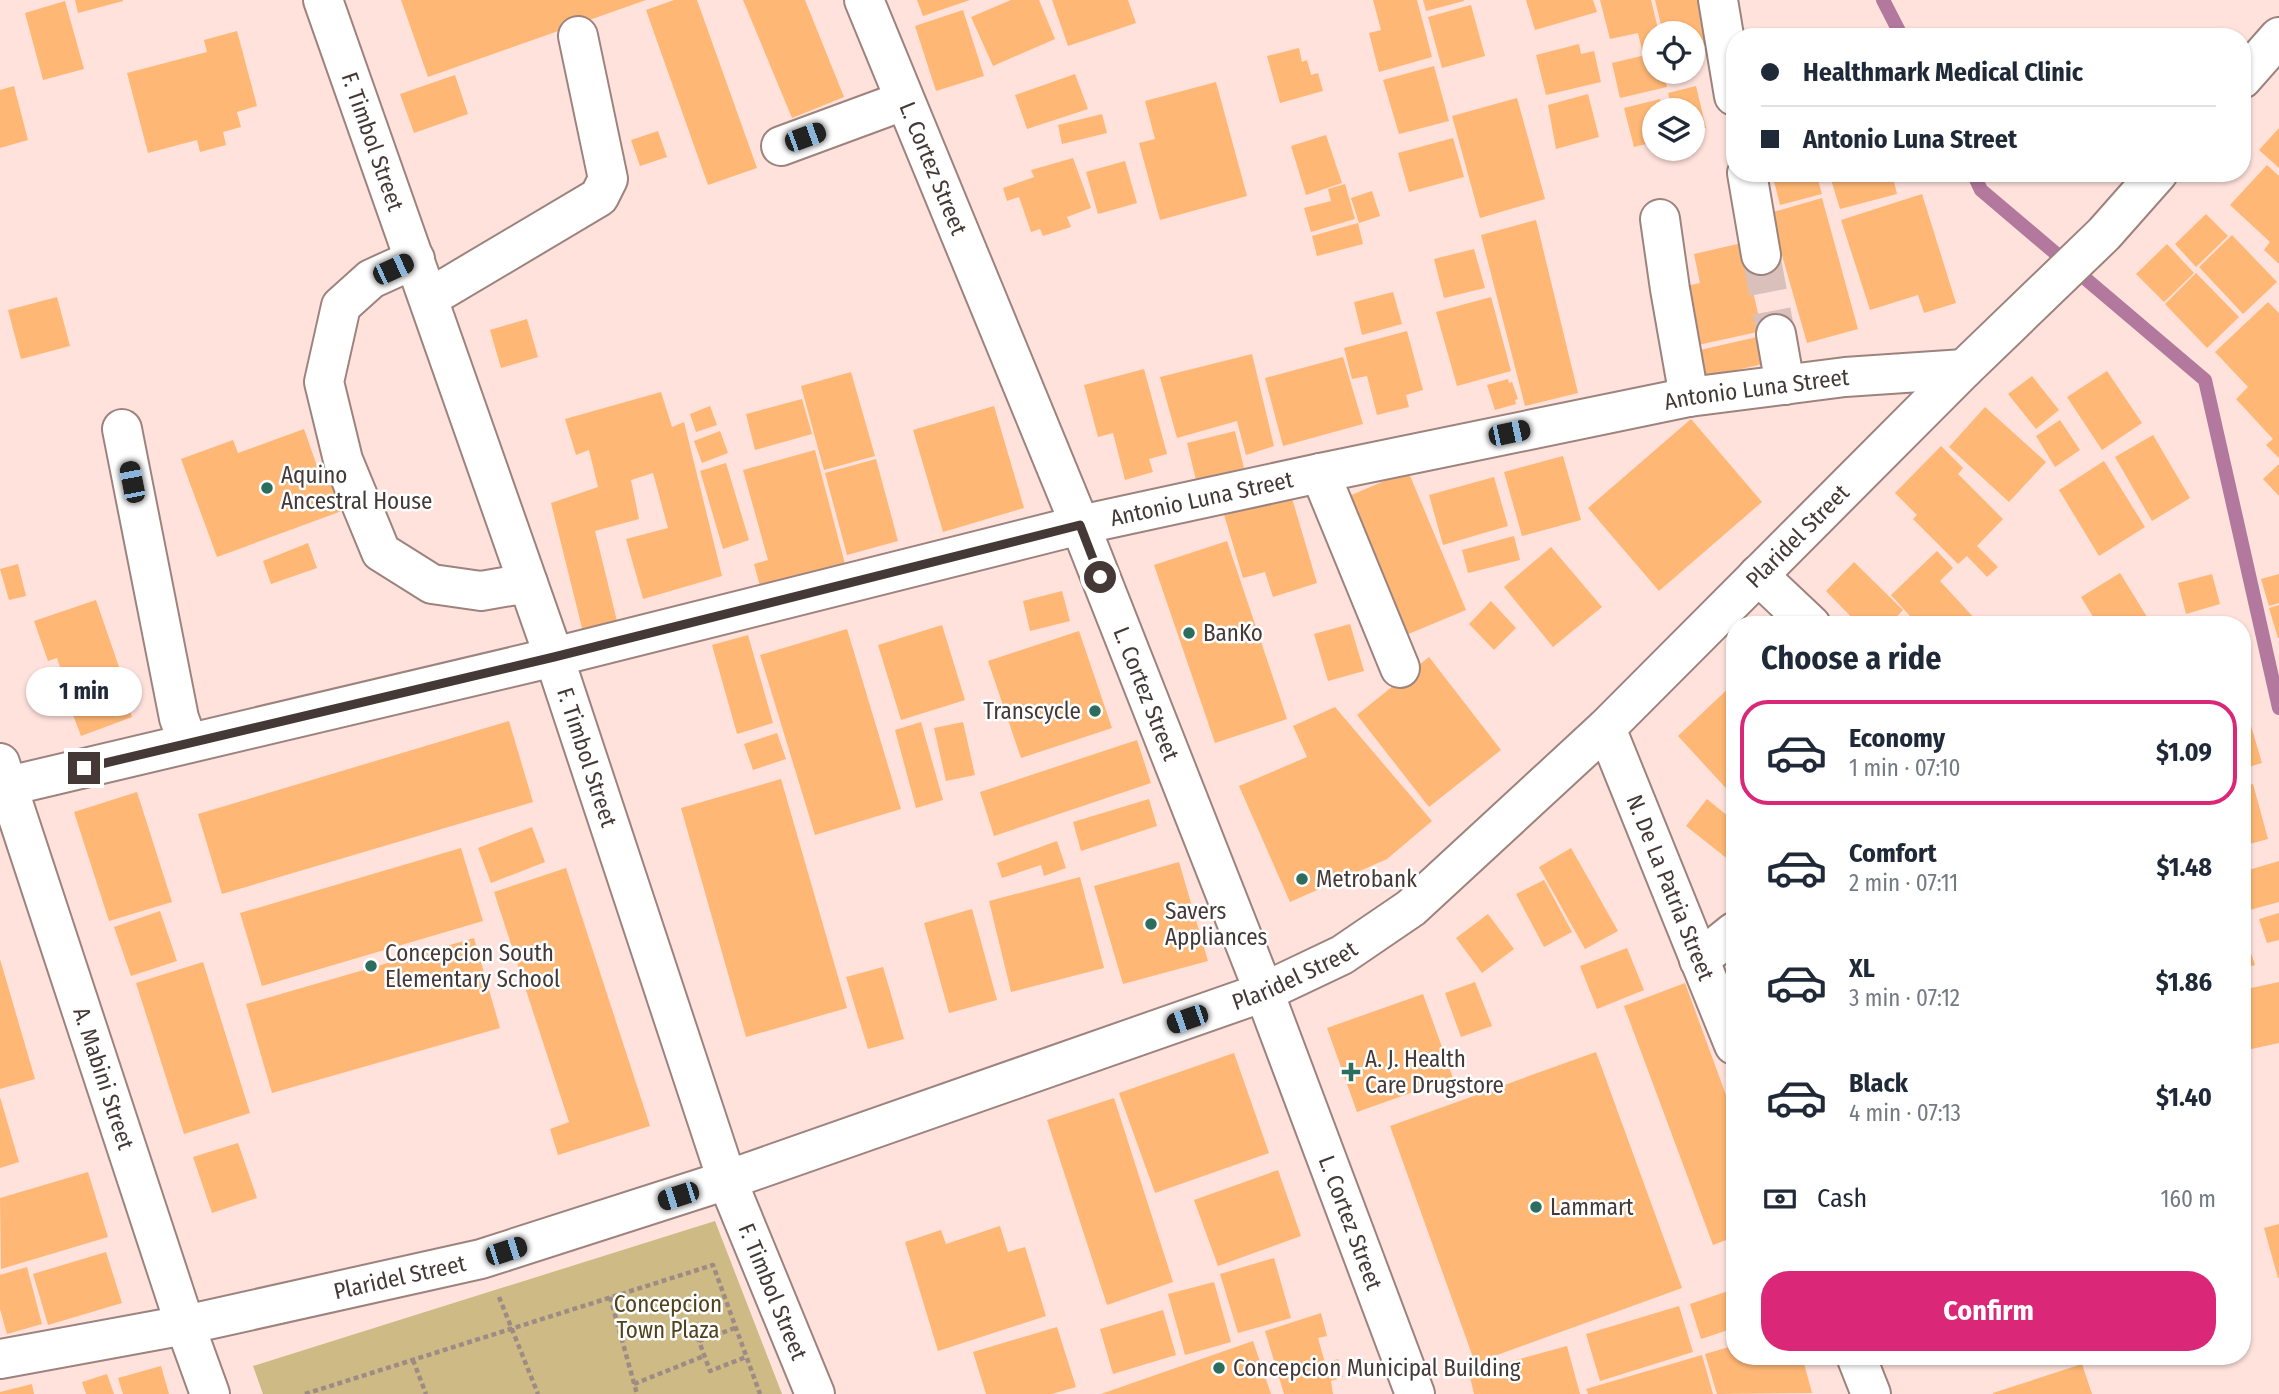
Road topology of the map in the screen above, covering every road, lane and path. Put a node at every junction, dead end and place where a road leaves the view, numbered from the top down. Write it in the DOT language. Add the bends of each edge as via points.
graph roads {
  1 [pos="323,0"];
  2 [pos="864,0"];
  3 [pos="1718,0"];
  4 [pos="579,36"];
  5 [pos="2279,37"];
  6 [pos="1726,48"];
  7 [pos="2251,69"];
  8 [pos="904,101"];
  9 [pos="781,146"];
  10 [pos="1749,182"];
  11 [pos="2150,182"];
  12 [pos="1660,219"];
  13 [pos="1761,255"];
  14 [pos="415,259"];
  15 [pos="429,298"];
  16 [pos="1776,334"];
  17 [pos="1964,369"];
  18 [pos="1785,385"];
  19 [pos="1689,397"];
  20 [pos="122,429"];
  21 [pos="1320,474"];
  22 [pos="1080,525"];
  23 [pos="1758,575"];
  24 [pos="528,583"];
  25 [pos="1801,616"];
  26 [pos="554,657"];
  27 [pos="1400,668"];
  28 [pos="1606,728"];
  29 [pos="188,744"];
  30 [pos="2,779"];
  31 [pos="1726,938"];
  32 [pos="1699,960"];
  33 [pos="1264,992"];
  34 [pos="1726,1026"];
  35 [pos="727,1180"];
  36 [pos="481,1259"];
  37 [pos="610,1297"];
  38 [pos="185,1325"];
  39 [pos="513,1328"];
  40 [pos="735,1328"];
  41 [pos="704,1356"];
  42 [pos="746,1357"];
  43 [pos="0,1359"];
  44 [pos="413,1360"];
  45 [pos="1860,1365"];
  46 [pos="634,1384"];
  47 [pos="210,1394"];
  48 [pos="305,1394"];
  49 [pos="426,1394"];
  50 [pos="538,1394"];
  51 [pos="637,1394"];
  52 [pos="760,1394"];
  53 [pos="815,1394"];
  54 [pos="1415,1394"];
  55 [pos="1871,1394"];
  1 -- 14 [label="street, F. Timbol Street"];
  2 -- 8 [label="street, L. Cortez Street"];
  3 -- 6 [label="street"];
  4 -- 15 [label="street" via="608,179 599,197"];
  5 -- 7 [label="street"];
  8 -- 9 [label="street"];
  8 -- 22 [label="street, L. Cortez Street"];
  10 -- 13 [label="street"];
  11 -- 17 [label="street, Plaridel Street" via="2104,234"];
  12 -- 19 [label="street"];
  14 -- 15 [label="street, F. Timbol Street"];
  14 -- 24 [label="street" via="371,279 341,306 324,382 343,460 381,552 432,584 481,592"];
  15 -- 24 [label="street, F. Timbol Street"];
  16 -- 18 [label="street"];
  17 -- 18 [label="street, Antonio Luna Street"];
  17 -- 23 [label="street, Plaridel Street"];
  18 -- 19 [label="street, Antonio Luna Street"];
  19 -- 21 [label="street, Antonio Luna Street"];
  20 -- 29 [label="street"];
  21 -- 22 [label="street, Antonio Luna Street"];
  21 -- 27 [label="street"];
  22 -- 26 [label="street, Antonio Luna Street"];
  22 -- 33 [label="street, L. Cortez Street"];
  23 -- 25 [label="street"];
  23 -- 28 [label="street, Plaridel Street"];
  24 -- 26 [label="street, F. Timbol Street"];
  26 -- 29 [label="street, Antonio Luna Street"];
  26 -- 35 [label="street, F. Timbol Street"];
  28 -- 32 [label="street, N. De La Patria Street"];
  28 -- 33 [label="street, Plaridel Street" via="1411,908 1342,955"];
  29 -- 30 [label="street, Antonio Luna Street"];
  30 -- 38 [label="street, A. Mabini Street"];
  31 -- 32 [label="street"];
  32 -- 34 [label="street, N. De La Patria Street"];
  33 -- 35 [label="street, Plaridel Street"];
  33 -- 54 [label="street, L. Cortez Street"];
  35 -- 36 [label="street, Plaridel Street"];
  35 -- 53 [label="street, F. Timbol Street"];
  36 -- 38 [label="street, Plaridel Street"];
  36 -- 39 [label="path"];
  37 -- 39 [label="path"];
  37 -- 40 [label="path" via="713,1265"];
  37 -- 46 [label="path"];
  38 -- 43 [label="street, Plaridel Street"];
  38 -- 47 [label="street, A. Mabini Street"];
  39 -- 44 [label="path"];
  39 -- 50 [label="path"];
  40 -- 41 [label="path" via="698,1341"];
  40 -- 42 [label="path"];
  41 -- 42 [label="path" via="710,1371"];
  41 -- 46 [label="path"];
  42 -- 52 [label="path"];
  44 -- 48 [label="path"];
  44 -- 49 [label="path"];
  45 -- 55 [label="street"];
  46 -- 51 [label="path"];
}
